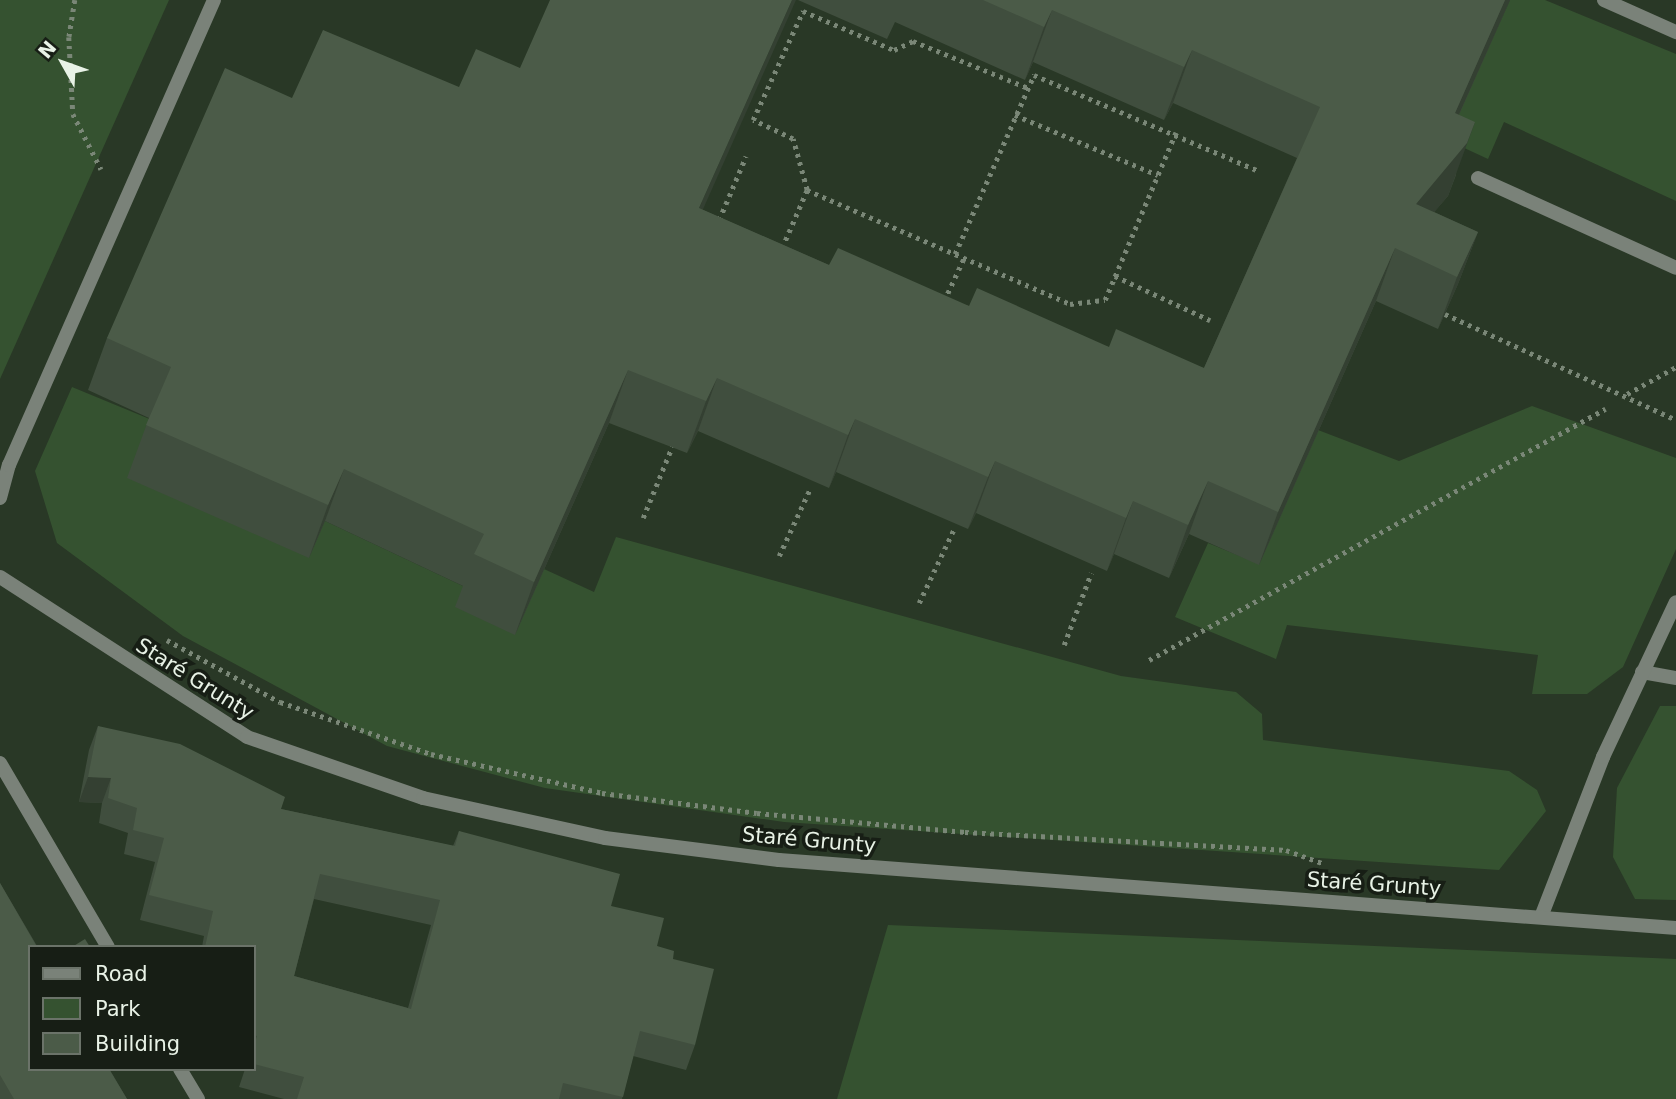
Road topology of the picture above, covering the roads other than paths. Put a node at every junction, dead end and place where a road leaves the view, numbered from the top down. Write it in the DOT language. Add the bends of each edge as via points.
graph roads {
  1 [pos="214,0"];
  2 [pos="1604,0"];
  3 [pos="1676,32"];
  4 [pos="1478,178"];
  5 [pos="1676,268"];
  6 [pos="0,498"];
  7 [pos="0,577"];
  8 [pos="1676,601"];
  9 [pos="1642,672"];
  10 [pos="1676,678"];
  11 [pos="0,763"];
  12 [pos="1541,917"];
  13 [pos="1676,928"];
  14 [pos="107,945"];
  15 [pos="181,1071"];
  16 [pos="198,1099"];
  1 -- 6 [label="street" via="9,465"];
  2 -- 3 [label="street"];
  4 -- 5 [label="street"];
  7 -- 12 [label="street, Staré Grunty" via="247,737 423,798 592,835 779,860"];
  8 -- 9 [label="street"];
  9 -- 10 [label="street"];
  9 -- 12 [label="street" via="1603,757"];
  11 -- 14 [label="street"];
  12 -- 13 [label="street, Staré Grunty"];
  15 -- 16 [label="street"];
}
